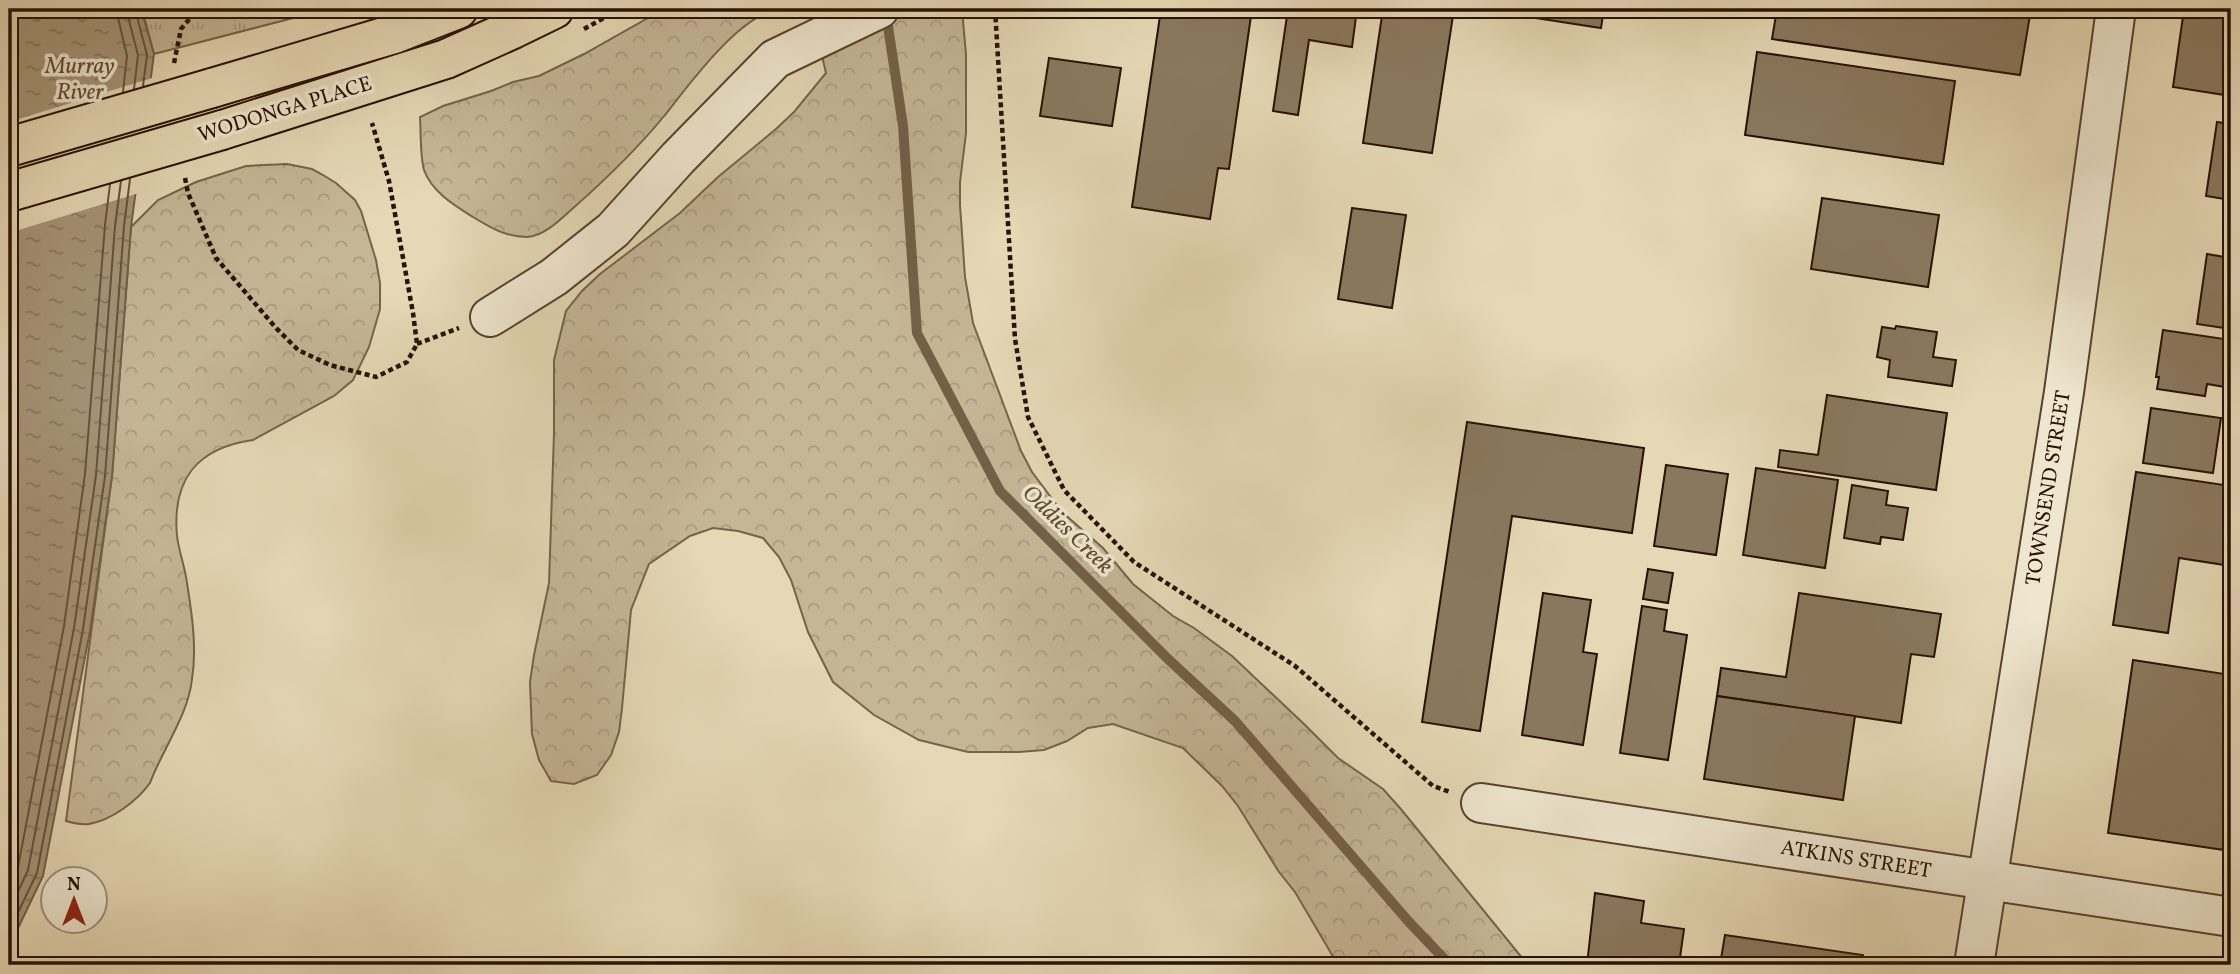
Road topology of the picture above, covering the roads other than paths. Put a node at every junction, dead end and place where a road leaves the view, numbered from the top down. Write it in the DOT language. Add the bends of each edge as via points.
graph roads {
  1 [pos="458,9"];
  2 [pos="554,9"];
  3 [pos="2116,9"];
  4 [pos="871,12"];
  5 [pos="9,147"];
  6 [pos="9,192"];
  7 [pos="490,317"];
  8 [pos="1481,803"];
  9 [pos="1987,880"];
  10 [pos="2231,917"];
  11 [pos="1974,965"];
  1 -- 5 [label="main road, WODONGA PLACE, bridge" via="394,34"];
  2 -- 6 [label="main road, WODONGA PLACE, bridge" via="446,59"];
  3 -- 9 [label="street, TOWNSEND STREET" via="2064,392"];
  4 -- 7 [label="street" via="775,59 613,230 554,277"];
  8 -- 9 [label="street, ATKINS STREET"];
  9 -- 10 [label="street, ATKINS STREET"];
  9 -- 11 [label="street, TOWNSEND STREET"];
}
